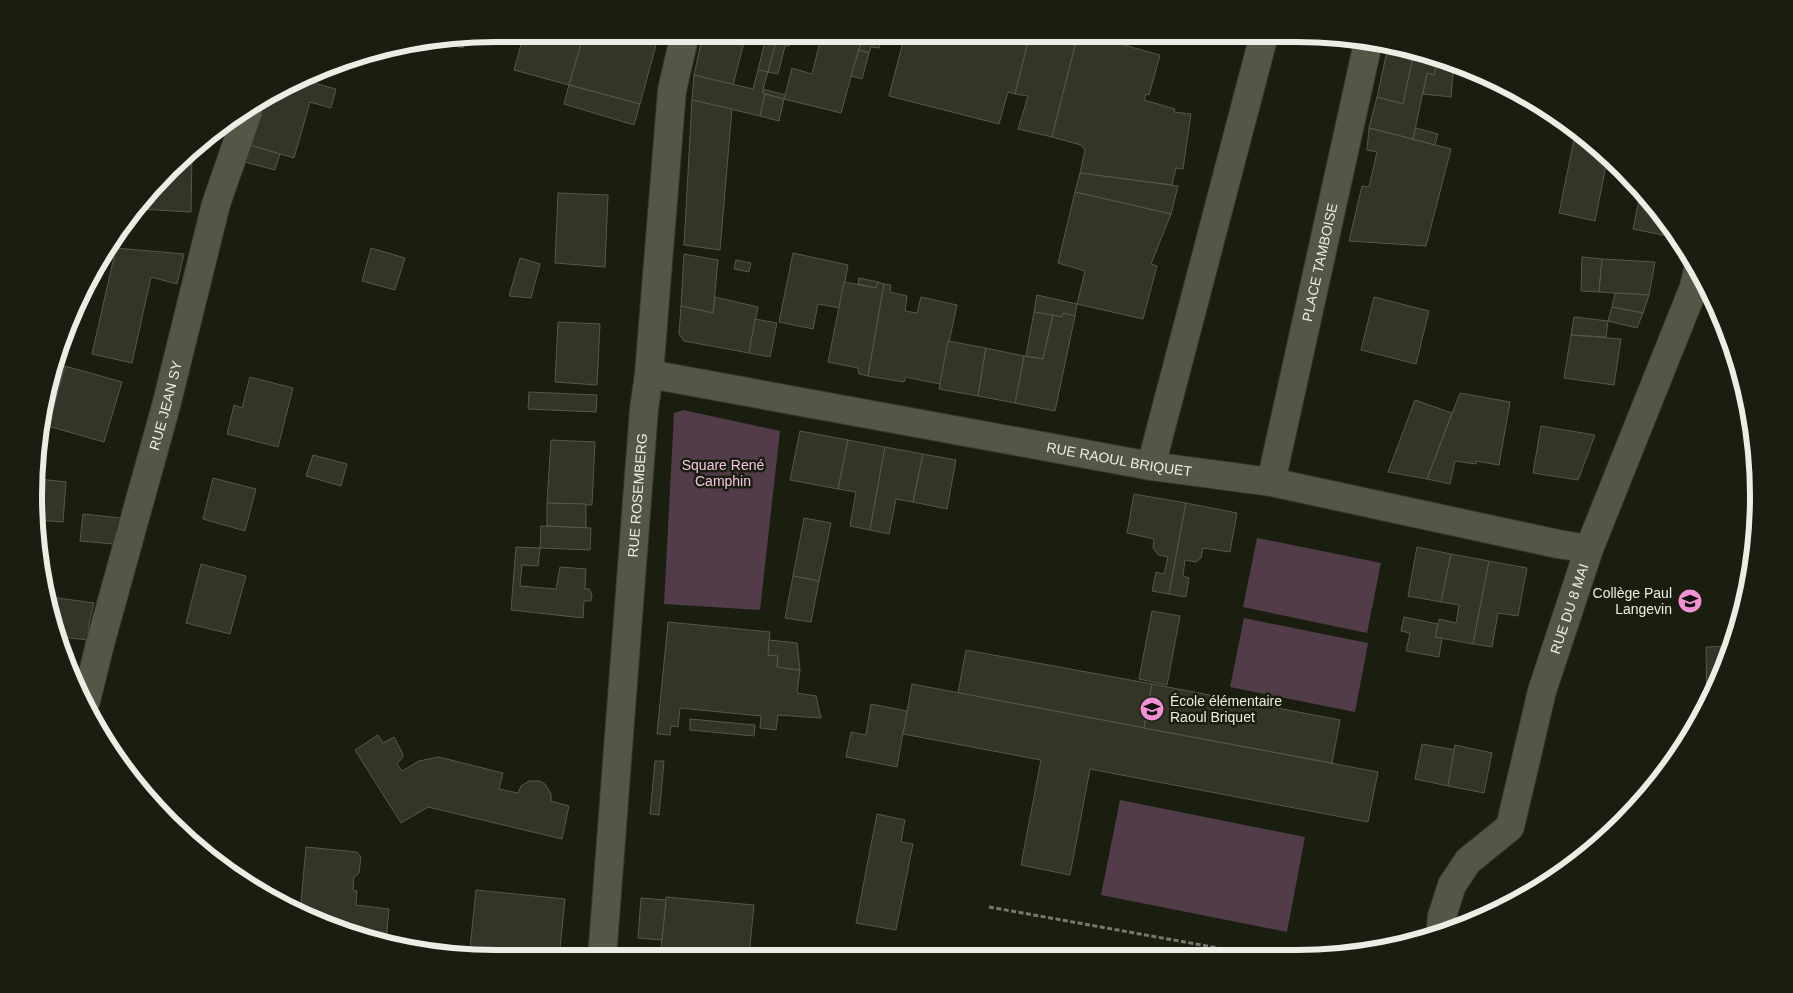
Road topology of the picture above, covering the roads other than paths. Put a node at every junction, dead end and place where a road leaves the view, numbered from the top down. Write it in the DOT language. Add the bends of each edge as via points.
graph roads {
  1 [pos="683,42"];
  2 [pos="1262,42"];
  3 [pos="1367,48"];
  4 [pos="246,118"];
  5 [pos="1696,280"];
  6 [pos="649,374"];
  7 [pos="1151,466"];
  8 [pos="1271,482"];
  9 [pos="1589,549"];
  10 [pos="88,694"];
  11 [pos="1441,926"];
  12 [pos="603,950"];
  1 -- 6 [label="street, RUE ROSEMBERG" via="672,90"];
  2 -- 7 [label="street"];
  3 -- 8 [label="street, PLACE TAMBOISE"];
  4 -- 10 [label="street, RUE JEAN SY" via="216,204 166,406"];
  5 -- 9 [label="street, RUE DU 8 MAI"];
  6 -- 7 [label="street, RUE RAOUL BRIQUET"];
  6 -- 12 [label="street, RUE ROSEMBERG"];
  7 -- 8 [label="street, RUE RAOUL BRIQUET"];
  8 -- 9 [label="street, RUE RAOUL BRIQUET"];
  9 -- 11 [label="street, RUE DU 8 MAI" via="1542,691 1510,827 1468,861 1452,885"];
}
